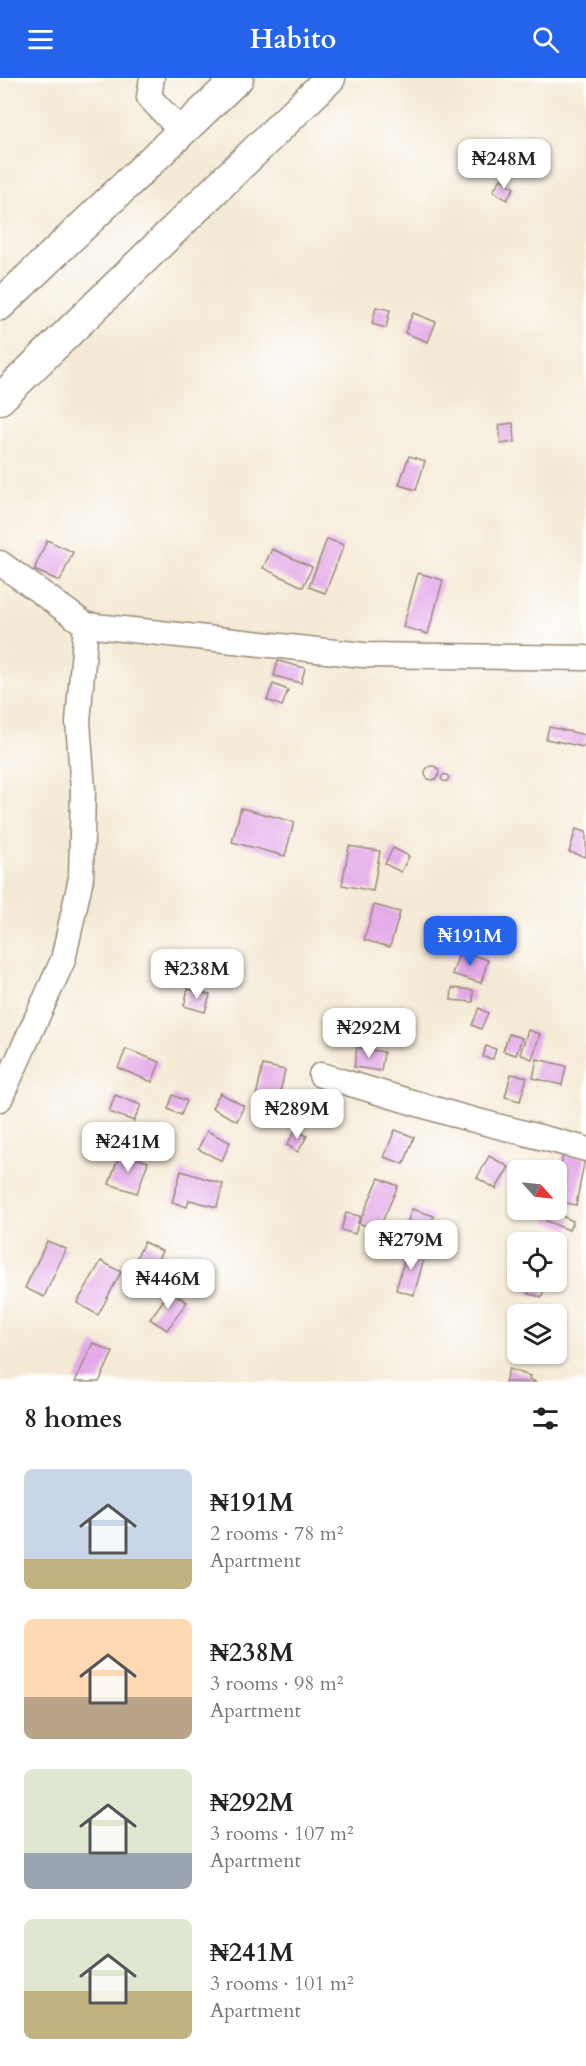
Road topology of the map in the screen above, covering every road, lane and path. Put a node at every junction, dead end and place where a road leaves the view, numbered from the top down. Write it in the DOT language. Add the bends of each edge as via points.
graph roads {
  1 [pos="152,78"];
  2 [pos="238,78"];
  3 [pos="330,78"];
  4 [pos="182,131"];
  5 [pos="0,305"];
  6 [pos="0,399"];
  7 [pos="0,563"];
  8 [pos="86,625"];
  9 [pos="586,658"];
  10 [pos="321,1075"];
  11 [pos="0,1099"];
  12 [pos="586,1149"];
  1 -- 4 [label="street" via="149,97"];
  2 -- 4 [label="street"];
  3 -- 6 [label="street"];
  4 -- 5 [label="street"];
  7 -- 8 [label="street"];
  8 -- 9 [label="street" via="363,656"];
  8 -- 11 [label="street" via="78,722 83,789 81,878 63,960"];
  10 -- 12 [label="street"];
}
